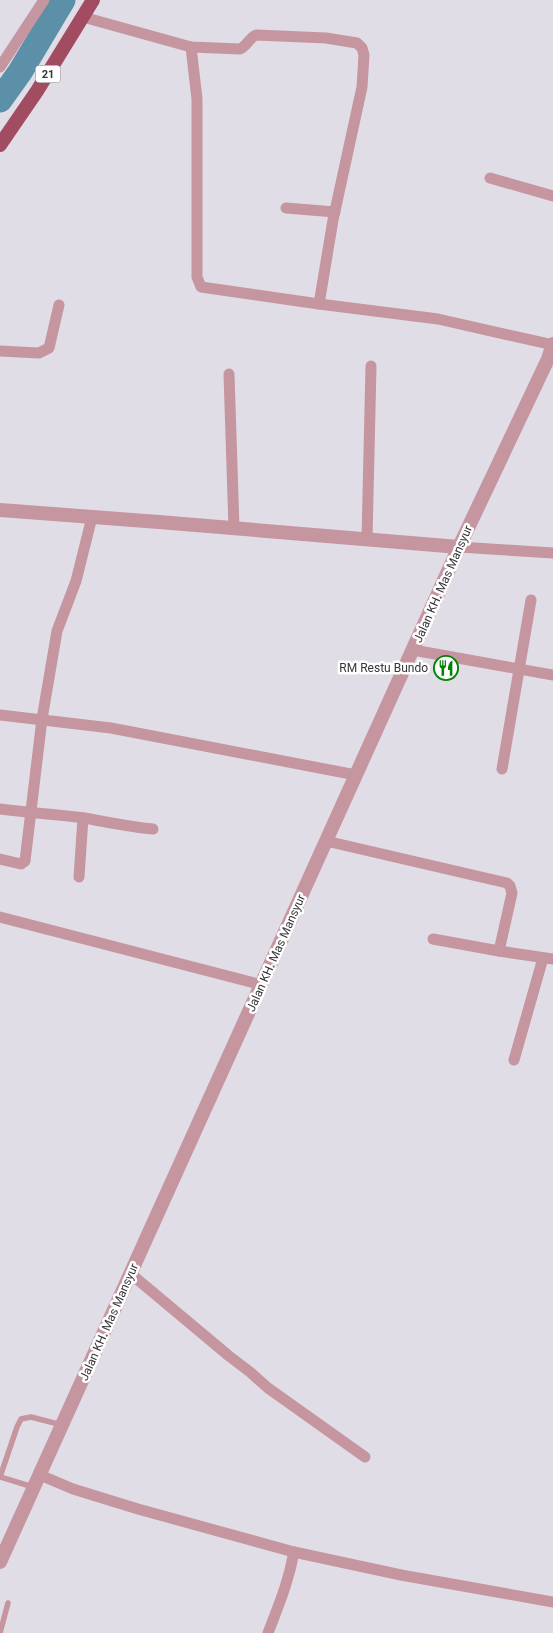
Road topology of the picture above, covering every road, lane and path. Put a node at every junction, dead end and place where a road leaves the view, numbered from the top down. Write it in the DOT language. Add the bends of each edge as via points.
graph roads {
  1 [pos="44,0"];
  2 [pos="93,0"];
  3 [pos="83,17"];
  4 [pos="191,47"];
  5 [pos="0,66"];
  6 [pos="0,146"];
  7 [pos="490,178"];
  8 [pos="553,196"];
  9 [pos="286,208"];
  10 [pos="335,212"];
  11 [pos="319,304"];
  12 [pos="59,305"];
  13 [pos="553,345"];
  14 [pos="0,351"];
  15 [pos="550,360"];
  16 [pos="371,366"];
  17 [pos="229,374"];
  18 [pos="0,510"];
  19 [pos="92,517"];
  20 [pos="234,528"];
  21 [pos="367,539"];
  22 [pos="458,547"];
  23 [pos="553,553"];
  24 [pos="530,600"];
  25 [pos="413,650"];
  26 [pos="518,669"];
  27 [pos="553,675"];
  28 [pos="0,715"];
  29 [pos="42,719"];
  30 [pos="502,769"];
  31 [pos="356,775"];
  32 [pos="0,809"];
  33 [pos="31,814"];
  34 [pos="83,818"];
  35 [pos="153,829"];
  36 [pos="326,841"];
  37 [pos="0,859"];
  38 [pos="78,877"];
  39 [pos="0,917"];
  40 [pos="433,939"];
  41 [pos="499,951"];
  42 [pos="548,959"];
  43 [pos="262,985"];
  44 [pos="514,1060"];
  45 [pos="131,1274"];
  46 [pos="62,1425"];
  47 [pos="365,1457"];
  48 [pos="0,1477"];
  49 [pos="37,1481"];
  50 [pos="294,1552"];
  51 [pos="0,1562"];
  52 [pos="553,1602"];
  53 [pos="8,1603"];
  54 [pos="0,1633"];
  55 [pos="268,1633"];
  1 -- 5 [label="street"];
  2 -- 3 [label="highway, 21"];
  3 -- 4 [label="street"];
  3 -- 6 [label="highway, 21"];
  4 -- 10 [label="street" via="240,49 256,36 326,38 357,43 362,48 362,87"];
  4 -- 11 [label="street" via="197,99 198,281 207,289"];
  7 -- 8 [label="street"];
  9 -- 10 [label="street"];
  10 -- 11 [label="street"];
  11 -- 13 [label="street" via="438,319"];
  12 -- 14 [label="street" via="48,348 39,353"];
  13 -- 15 [label="street, Jalan KH. Mas Mansyur"];
  15 -- 22 [label="street, Jalan KH. Mas Mansyur"];
  16 -- 21 [label="street"];
  17 -- 20 [label="street"];
  18 -- 19 [label="street"];
  19 -- 20 [label="street"];
  19 -- 29 [label="street" via="76,582 57,631"];
  20 -- 21 [label="street"];
  21 -- 22 [label="street"];
  22 -- 23 [label="street"];
  22 -- 25 [label="street, Jalan KH. Mas Mansyur"];
  24 -- 26 [label="street"];
  25 -- 26 [label="street"];
  25 -- 31 [label="street, Jalan KH. Mas Mansyur"];
  26 -- 27 [label="street"];
  26 -- 30 [label="street"];
  28 -- 29 [label="street"];
  29 -- 31 [label="street" via="111,728"];
  29 -- 33 [label="street"];
  31 -- 36 [label="street, Jalan KH. Mas Mansyur"];
  32 -- 33 [label="street"];
  33 -- 34 [label="street"];
  33 -- 37 [label="street" via="24,861 21,864"];
  34 -- 35 [label="street"];
  34 -- 38 [label="street"];
  36 -- 41 [label="street" via="507,883 512,893"];
  36 -- 43 [label="street, Jalan KH. Mas Mansyur"];
  39 -- 43 [label="street"];
  40 -- 41 [label="street"];
  41 -- 42 [label="street"];
  42 -- 44 [label="street"];
  43 -- 45 [label="street, Jalan KH. Mas Mansyur"];
  45 -- 46 [label="street, Jalan KH. Mas Mansyur"];
  45 -- 47 [label="street" via="268,1388"];
  46 -- 48 [label="lane" via="31,1417 20,1419"];
  46 -- 49 [label="street, Jalan KH. Mas Mansyur"];
  48 -- 49 [label="lane"];
  49 -- 50 [label="street"];
  49 -- 51 [label="street, Jalan KH. Mas Mansyur"];
  50 -- 52 [label="street" via="401,1576"];
  50 -- 55 [label="street" via="284,1596"];
  53 -- 54 [label="lane"];
}
